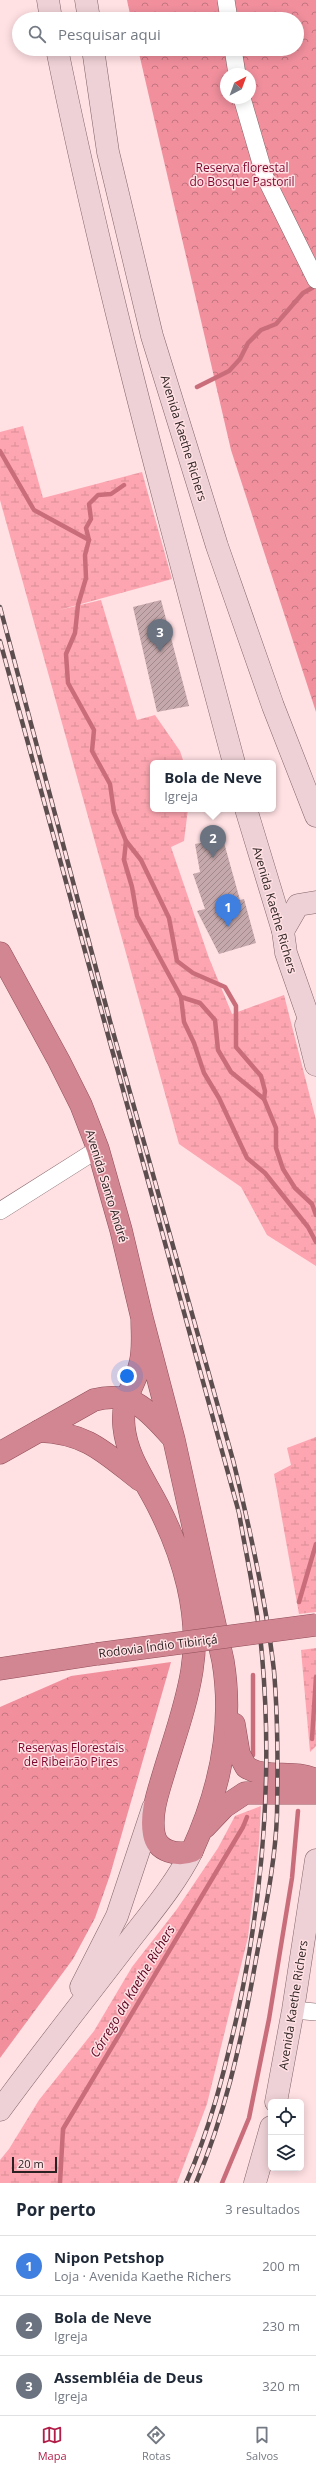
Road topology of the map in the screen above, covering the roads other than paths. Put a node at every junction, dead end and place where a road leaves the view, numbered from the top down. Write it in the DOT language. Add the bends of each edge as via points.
graph roads {
  1 [pos="48,0"];
  2 [pos="86,0"];
  3 [pos="226,0"];
  4 [pos="50,12"];
  5 [pos="88,12"];
  6 [pos="228,12"];
  7 [pos="58,56"];
  8 [pos="94,56"];
  9 [pos="234,56"];
  10 [pos="236,68"];
  11 [pos="100,100"];
  12 [pos="68,102"];
  13 [pos="244,104"];
  14 [pos="316,280"];
  15 [pos="233,760"];
  16 [pos="247,812"];
  17 [pos="316,816"];
  18 [pos="316,902"];
  19 [pos="283,931"];
  20 [pos="0,953"];
  21 [pos="297,987"];
  22 [pos="316,1039"];
  23 [pos="316,1065"];
  24 [pos="98,1149"];
  25 [pos="0,1211"];
  26 [pos="142,1318"];
  27 [pos="125,1398"];
  28 [pos="38,1431"];
  29 [pos="174,1440"];
  30 [pos="128,1445"];
  31 [pos="0,1453"];
  32 [pos="145,1484"];
  33 [pos="316,1626"];
  34 [pos="0,1669"];
  35 [pos="228,1692"];
  36 [pos="313,1785"];
  37 [pos="155,1803"];
  38 [pos="196,1842"];
  39 [pos="316,1860"];
  40 [pos="294,2010"];
  41 [pos="316,2012"];
  42 [pos="50,2040"];
  43 [pos="277,2099"];
  44 [pos="0,2110"];
  45 [pos="269,2135"];
  46 [pos="254,2183"];
  1 -- 4 [label="main road"];
  2 -- 5 [label="main road"];
  3 -- 6 [label="street"];
  7 -- 12 [label="main road"];
  8 -- 11 [label="main road, Avenida Kaethe Richers"];
  9 -- 10 [label="street"];
  11 -- 12 [label="main road" via="78,104"];
  11 -- 17 [label="main road, Avenida Kaethe Richers" via="108,152 152,336 217,546 273,706"];
  12 -- 15 [label="main road" via="122,338"];
  13 -- 14 [label="street" via="265,177"];
  16 -- 19 [label="main road, Avenida Kaethe Richers"];
  18 -- 19 [label="main road" via="298,905"];
  19 -- 21 [label="main road, Avenida Kaethe Richers" via="286,953"];
  20 -- 24 [label="highway, Avenida Santo André" via="59,1061 81,1105"];
  21 -- 22 [label="main road, Avenida Kaethe Richers"];
  21 -- 23 [label="main road, Avenida Kaethe Richers"];
  24 -- 25 [label="street"];
  24 -- 26 [label="highway, Avenida Santo André" via="122,1230"];
  26 -- 27 [label="highway, Avenida Santo André" via="141,1362"];
  26 -- 29 [label="highway, Avenida Santo André"];
  27 -- 28 [label="highway" via="106,1397 94,1400"];
  27 -- 29 [label="highway" via="146,1411"];
  27 -- 30 [label="highway" via="124,1427"];
  28 -- 31 [label="highway"];
  28 -- 32 [label="highway" via="81,1438"];
  29 -- 30 [label="highway" via="149,1427 133,1434"];
  29 -- 35 [label="highway, Avenida Santo André"];
  30 -- 32 [label="highway"];
  32 -- 37 [label="highway" via="158,1505 178,1553 188,1591 194,1642 186,1698"];
  33 -- 34 [label="highway, Rodovia Índio Tibiriçá, bridge"];
  35 -- 36 [label="highway, Avenida Santo André" via="240,1754 246,1767"];
  35 -- 38 [label="highway" via="221,1770"];
  36 -- 38 [label="highway" via="245,1793 224,1807"];
  37 -- 38 [label="highway" via="156,1842 172,1853 184,1854"];
  37 -- 42 [label="main road" via="117,1916 88,1975"];
  38 -- 42 [label="main road" via="178,1877 87,1998"];
  39 -- 40 [label="main road, Avenida Kaethe Richers"];
  40 -- 41 [label="street"];
  40 -- 43 [label="main road, Avenida Kaethe Richers"];
  42 -- 44 [label="main road"];
  45 -- 46 [label="main road"];
}
